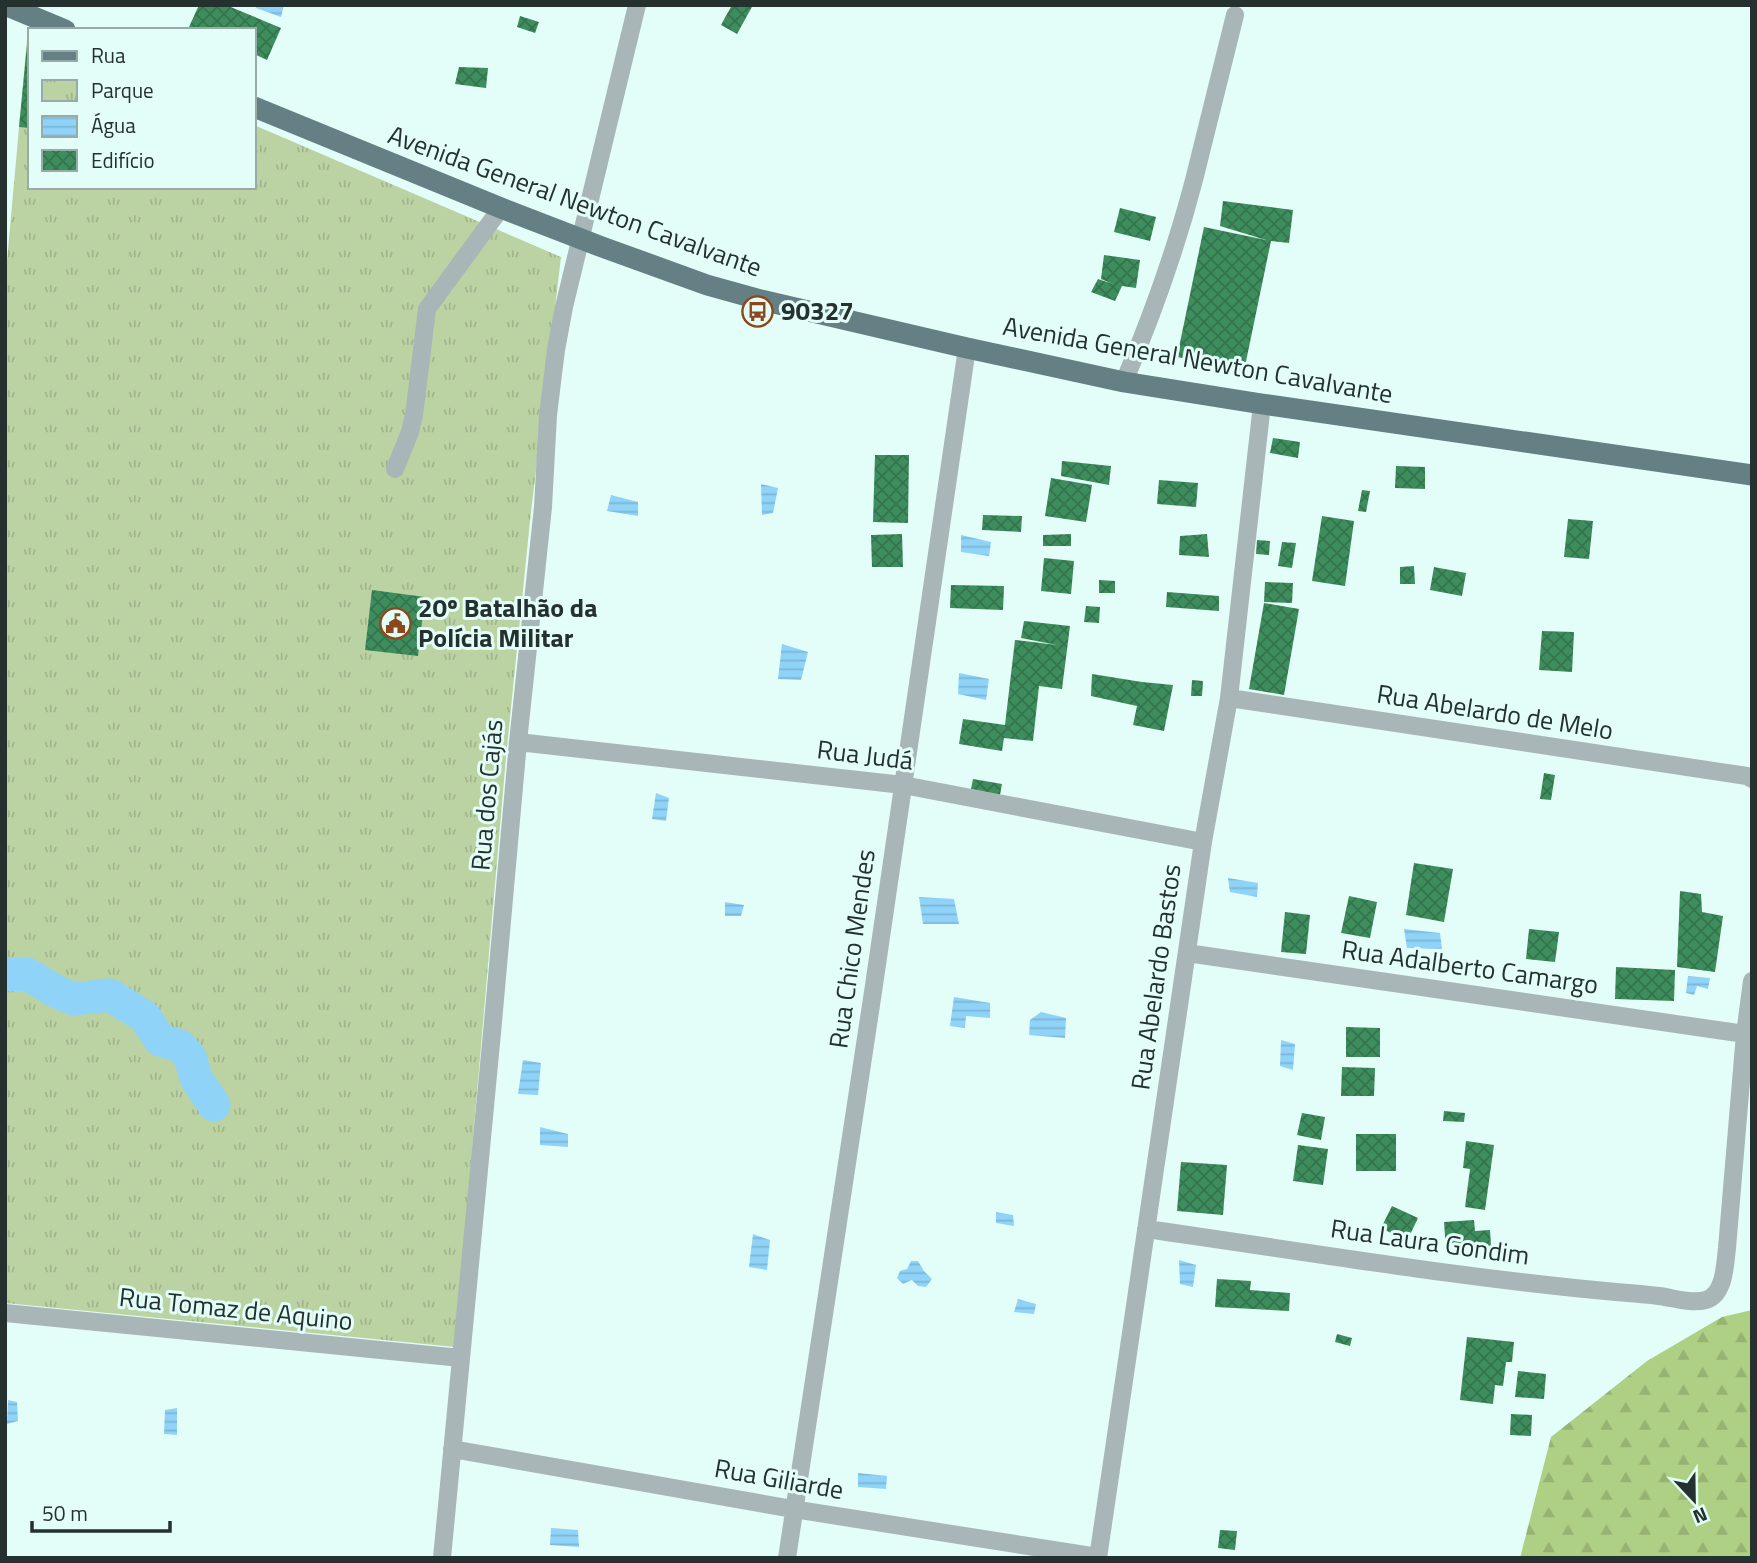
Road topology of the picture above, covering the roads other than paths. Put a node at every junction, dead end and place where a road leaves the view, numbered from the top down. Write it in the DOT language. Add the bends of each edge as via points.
graph roads {
  1 [pos="5,5"];
  2 [pos="637,5"];
  3 [pos="1235,15"];
  4 [pos="60,28"];
  5 [pos="256,108"];
  6 [pos="501,208"];
  7 [pos="581,239"];
  8 [pos="967,348"];
  9 [pos="1124,382"];
  10 [pos="1262,404"];
  11 [pos="395,469"];
  12 [pos="1752,475"];
  13 [pos="1229,698"];
  14 [pos="518,742"];
  15 [pos="1752,779"];
  16 [pos="903,785"];
  17 [pos="1203,842"];
  18 [pos="1186,953"];
  19 [pos="1752,981"];
  20 [pos="1745,1034"];
  21 [pos="1744,1161"];
  22 [pos="1146,1229"];
  23 [pos="5,1313"];
  24 [pos="461,1358"];
  25 [pos="452,1449"];
  26 [pos="793,1509"];
  27 [pos="1098,1557"];
  28 [pos="442,1558"];
  29 [pos="787,1558"];
  1 -- 4 [label="main road"];
  2 -- 7 [label="street, Rua dos Cajás"];
  3 -- 9 [label="street" via="1172,253"];
  5 -- 6 [label="main road, Avenida General Newton Cavalvante"];
  6 -- 7 [label="main road, Avenida General Newton Cavalvante"];
  6 -- 11 [label="street" via="427,309 414,415"];
  7 -- 8 [label="main road, Avenida General Newton Cavalvante" via="707,285"];
  7 -- 14 [label="street, Rua dos Cajás" via="551,389"];
  8 -- 9 [label="main road, Avenida General Newton Cavalvante"];
  8 -- 16 [label="street, Rua Chico Mendes"];
  9 -- 10 [label="main road, Avenida General Newton Cavalvante"];
  10 -- 12 [label="main road, Avenida General Newton Cavalvante"];
  10 -- 13 [label="street, Rua Abelardo Bastos"];
  13 -- 15 [label="street, Rua Abelardo de Melo"];
  13 -- 17 [label="street, Rua Abelardo Bastos"];
  14 -- 16 [label="street, Rua Judá"];
  14 -- 24 [label="street, Rua dos Cajás"];
  16 -- 17 [label="street, Rua Judá"];
  16 -- 26 [label="street, Rua Chico Mendes"];
  17 -- 18 [label="street, Rua Abelardo Bastos"];
  18 -- 20 [label="street, Rua Adalberto Camargo"];
  18 -- 22 [label="street, Rua Abelardo Bastos"];
  19 -- 20 [label="street"];
  20 -- 21 [label="street"];
  21 -- 22 [label="street, Rua Laura Gondim" via="1716,1294 1691,1301"];
  22 -- 27 [label="street, Rua Abelardo Bastos"];
  23 -- 24 [label="street, Rua Tomaz de Aquino"];
  24 -- 25 [label="street, Rua dos Cajás"];
  25 -- 26 [label="street, Rua Giliarde"];
  25 -- 28 [label="street, Rua dos Cajás"];
  26 -- 27 [label="street, Rua Giliarde"];
  26 -- 29 [label="street, Rua Chico Mendes"];
}
